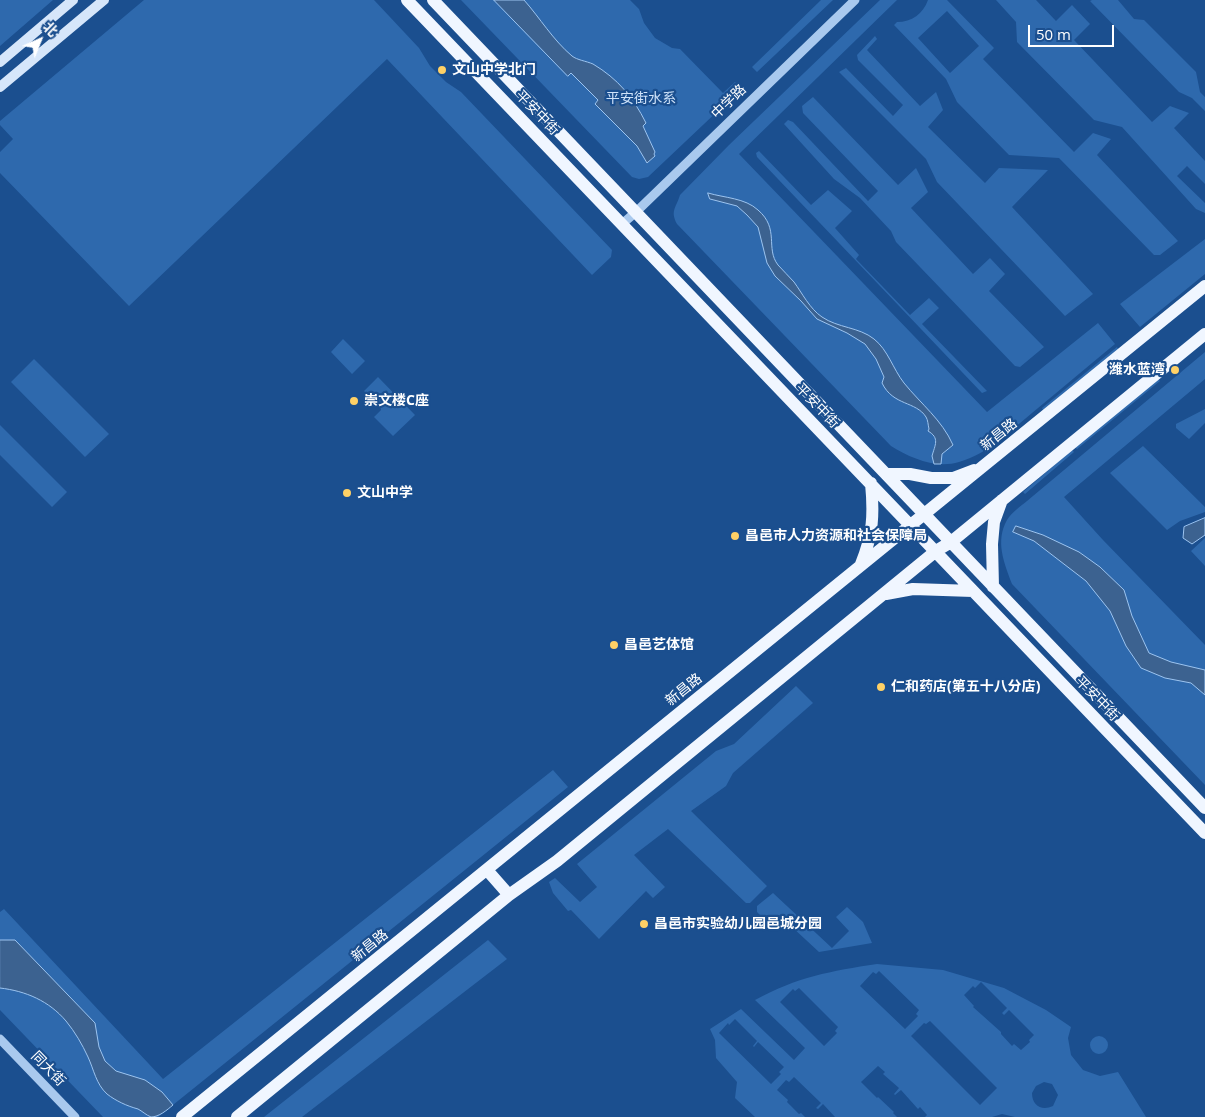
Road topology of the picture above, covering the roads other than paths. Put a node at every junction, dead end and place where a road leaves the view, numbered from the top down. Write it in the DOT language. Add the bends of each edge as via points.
graph roads {
  1 [pos="73,0"];
  2 [pos="104,0"];
  3 [pos="407,0"];
  4 [pos="433,0"];
  5 [pos="855,0"];
  6 [pos="0,62"];
  7 [pos="0,87"];
  8 [pos="636,212"];
  9 [pos="622,224"];
  10 [pos="1205,286"];
  11 [pos="1205,334"];
  12 [pos="983,467"];
  13 [pos="886,474"];
  14 [pos="870,484"];
  15 [pos="1002,500"];
  16 [pos="924,514"];
  17 [pos="910,524"];
  18 [pos="951,542"];
  19 [pos="936,551"];
  20 [pos="861,565"];
  21 [pos="994,586"];
  22 [pos="973,591"];
  23 [pos="881,596"];
  24 [pos="1205,808"];
  25 [pos="1205,833"];
  26 [pos="487,870"];
  27 [pos="509,895"];
  28 [pos="0,1039"];
  29 [pos="75,1117"];
  30 [pos="182,1117"];
  31 [pos="237,1117"];
  1 -- 6 [label="main road"];
  2 -- 7 [label="main road"];
  3 -- 9 [label="main road, 平安中街"];
  4 -- 8 [label="main road, 平安中街"];
  5 -- 8 [label="street, 中学路"];
  8 -- 9 [label="street, 中学路"];
  8 -- 13 [label="main road, 平安中街"];
  9 -- 14 [label="main road, 平安中街"];
  10 -- 12 [label="main road, 新昌路"];
  11 -- 15 [label="main road"];
  12 -- 13 [label="main road" via="953,478"];
  12 -- 16 [label="main road, 新昌路"];
  13 -- 16 [label="main road, 平安中街"];
  14 -- 17 [label="main road, 平安中街"];
  14 -- 20 [label="main road" via="874,511 872,530"];
  15 -- 18 [label="main road"];
  15 -- 21 [label="main road" via="994,522"];
  16 -- 17 [label="main road, 新昌路"];
  16 -- 18 [label="main road, 平安中街"];
  17 -- 19 [label="main road, 平安中街"];
  17 -- 20 [label="main road, 新昌路"];
  18 -- 19 [label="main road"];
  18 -- 21 [label="main road, 平安中街"];
  19 -- 22 [label="main road, 平安中街"];
  19 -- 23 [label="main road"];
  20 -- 26 [label="main road, 新昌路"];
  21 -- 24 [label="main road, 平安中街"];
  22 -- 23 [label="main road" via="913,589"];
  22 -- 25 [label="main road, 平安中街"];
  23 -- 27 [label="main road" via="557,861"];
  26 -- 27 [label="main road"];
  26 -- 30 [label="main road, 新昌路"];
  27 -- 31 [label="main road"];
  28 -- 29 [label="street, 同大街"];
}
